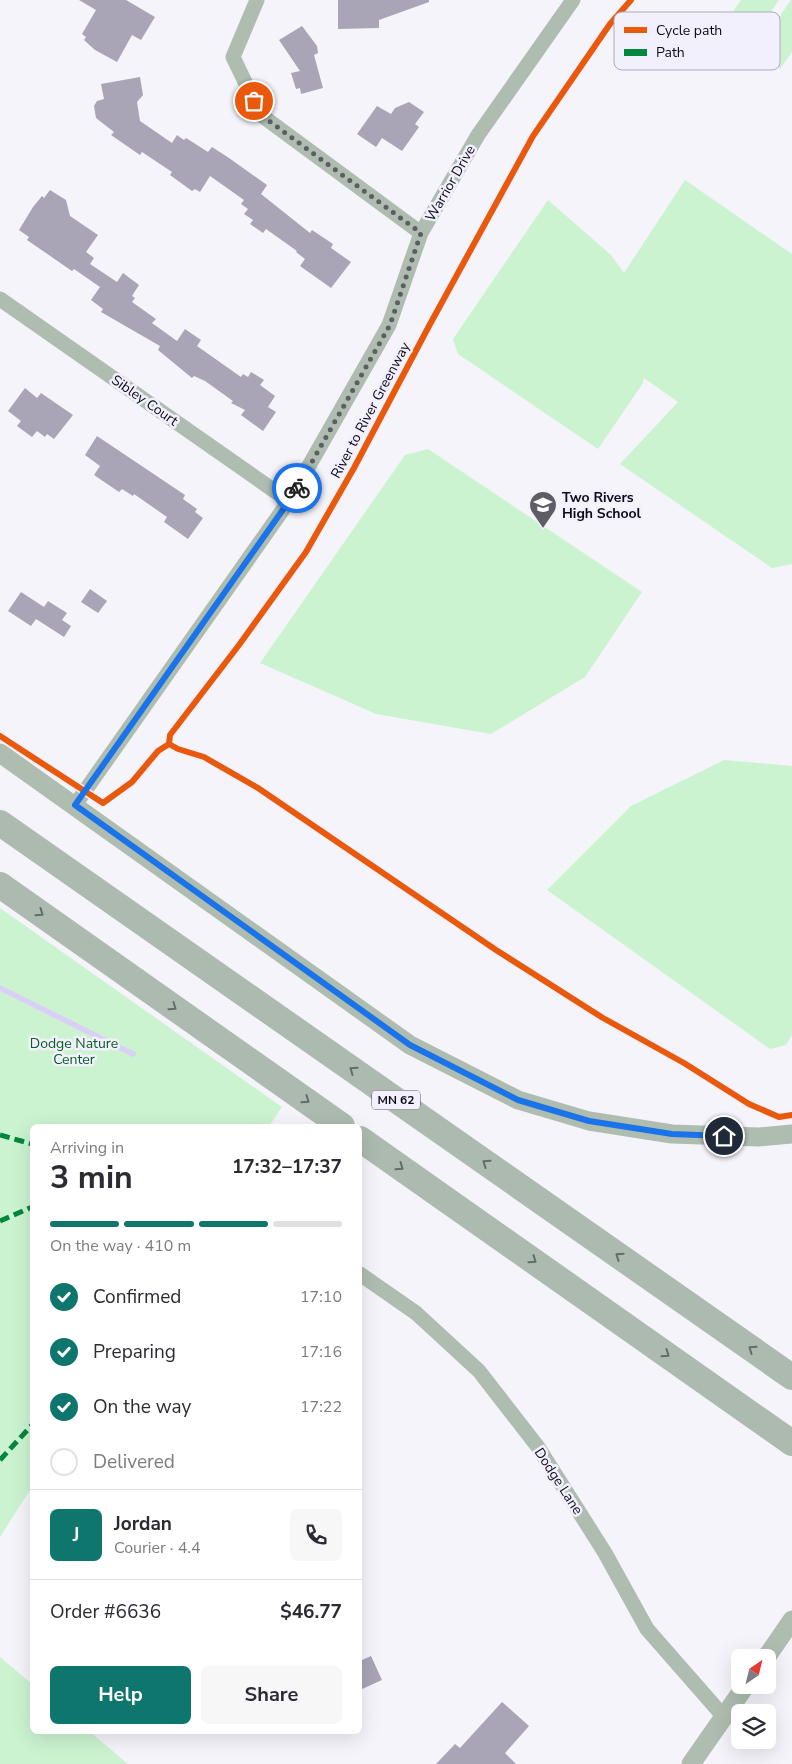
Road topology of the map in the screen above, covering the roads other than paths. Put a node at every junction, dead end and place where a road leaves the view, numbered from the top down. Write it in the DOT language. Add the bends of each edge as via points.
graph roads {
  1 [pos="257,0"];
  2 [pos="573,0"];
  3 [pos="421,233"];
  4 [pos="0,299"];
  5 [pos="289,501"];
  6 [pos="0,753"];
  7 [pos="75,805"];
  8 [pos="0,823"];
  9 [pos="0,885"];
  10 [pos="339,1124"];
  11 [pos="792,1134"];
  12 [pos="362,1140"];
  13 [pos="362,1275"];
  14 [pos="792,1377"];
  15 [pos="792,1442"];
  16 [pos="792,1620"];
  17 [pos="772,1649"];
  18 [pos="740,1694"];
  19 [pos="724,1717"];
  20 [pos="690,1764"];
  1 -- 3 [label="street" via="233,57 261,115"];
  2 -- 3 [label="street, Warrior Drive" via="478,135"];
  3 -- 5 [label="street, Warrior Drive" via="390,325"];
  4 -- 5 [label="street, Sibley Court"];
  5 -- 7 [label="street, Warrior Drive"];
  6 -- 7 [label="street"];
  7 -- 11 [label="street" via="410,1045 518,1100 589,1121 672,1134 759,1137"];
  14 -- 8 [label="highway, MN 62, one-way"];
  9 -- 10 [label="highway, one-way"];
  12 -- 15 [label="highway, one-way"];
  13 -- 19 [label="street, Dodge Lane" via="416,1313 480,1371 538,1448 605,1553 647,1629"];
  16 -- 17 [label="street"];
  18 -- 19 [label="street"];
  19 -- 20 [label="street"];
}
